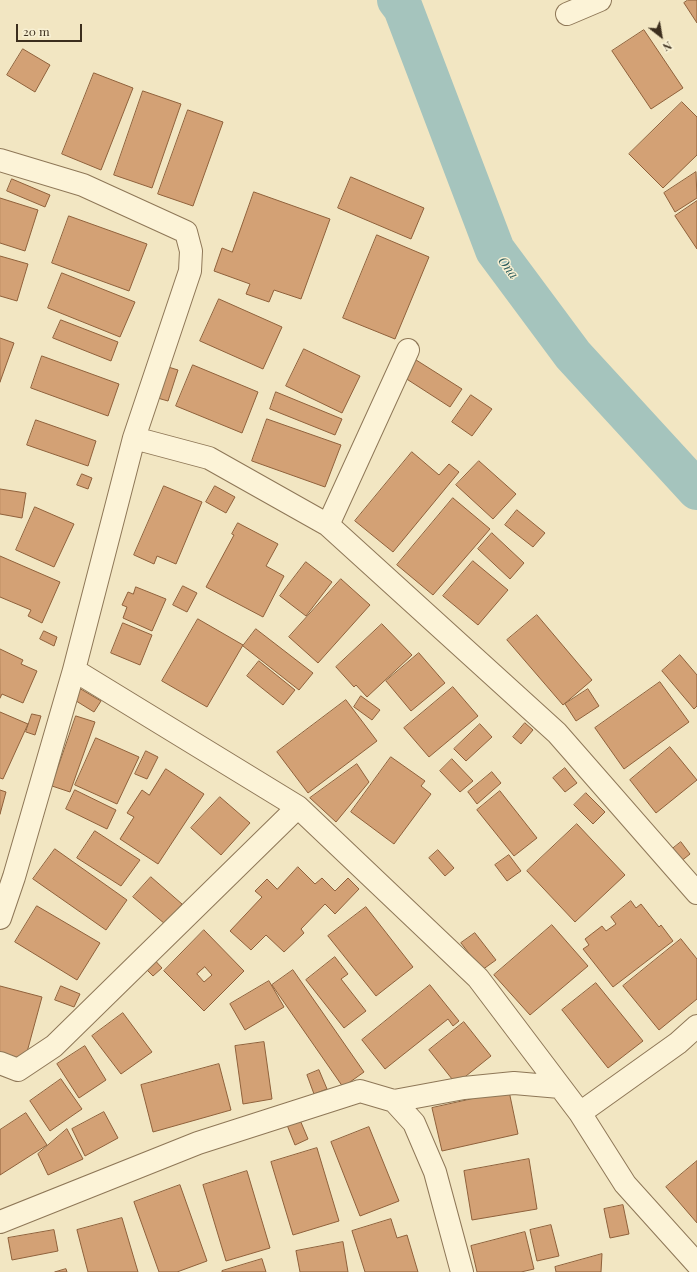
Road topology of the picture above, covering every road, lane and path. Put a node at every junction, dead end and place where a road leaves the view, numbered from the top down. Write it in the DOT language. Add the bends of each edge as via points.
graph roads {
  1 [pos="600,0"];
  2 [pos="567,14"];
  3 [pos="0,160"];
  4 [pos="408,350"];
  5 [pos="134,438"];
  6 [pos="328,525"];
  7 [pos="74,670"];
  8 [pos="298,807"];
  9 [pos="7,875"];
  10 [pos="697,893"];
  11 [pos="0,918"];
  12 [pos="697,1026"];
  13 [pos="0,1063"];
  14 [pos="560,1087"];
  15 [pos="394,1101"];
  16 [pos="580,1113"];
  17 [pos="0,1222"];
  18 [pos="697,1264"];
  19 [pos="462,1272"];
  1 -- 2 [label="street"];
  3 -- 5 [label="street" via="83,185 186,232 191,252 190,271"];
  4 -- 6 [label="street"];
  5 -- 6 [label="street" via="209,458"];
  5 -- 7 [label="street"];
  6 -- 10 [label="street" via="557,733"];
  7 -- 8 [label="street"];
  7 -- 9 [label="street"];
  8 -- 13 [label="street" via="54,1046 18,1070"];
  8 -- 14 [label="street" via="478,978"];
  9 -- 11 [label="street"];
  12 -- 16 [label="street" via="678,1043"];
  14 -- 15 [label="street" via="514,1083 464,1088"];
  14 -- 16 [label="street"];
  15 -- 17 [label="street" via="360,1091 198,1143"];
  15 -- 19 [label="street" via="414,1123 435,1172"];
  16 -- 18 [label="street" via="625,1184"];
}
